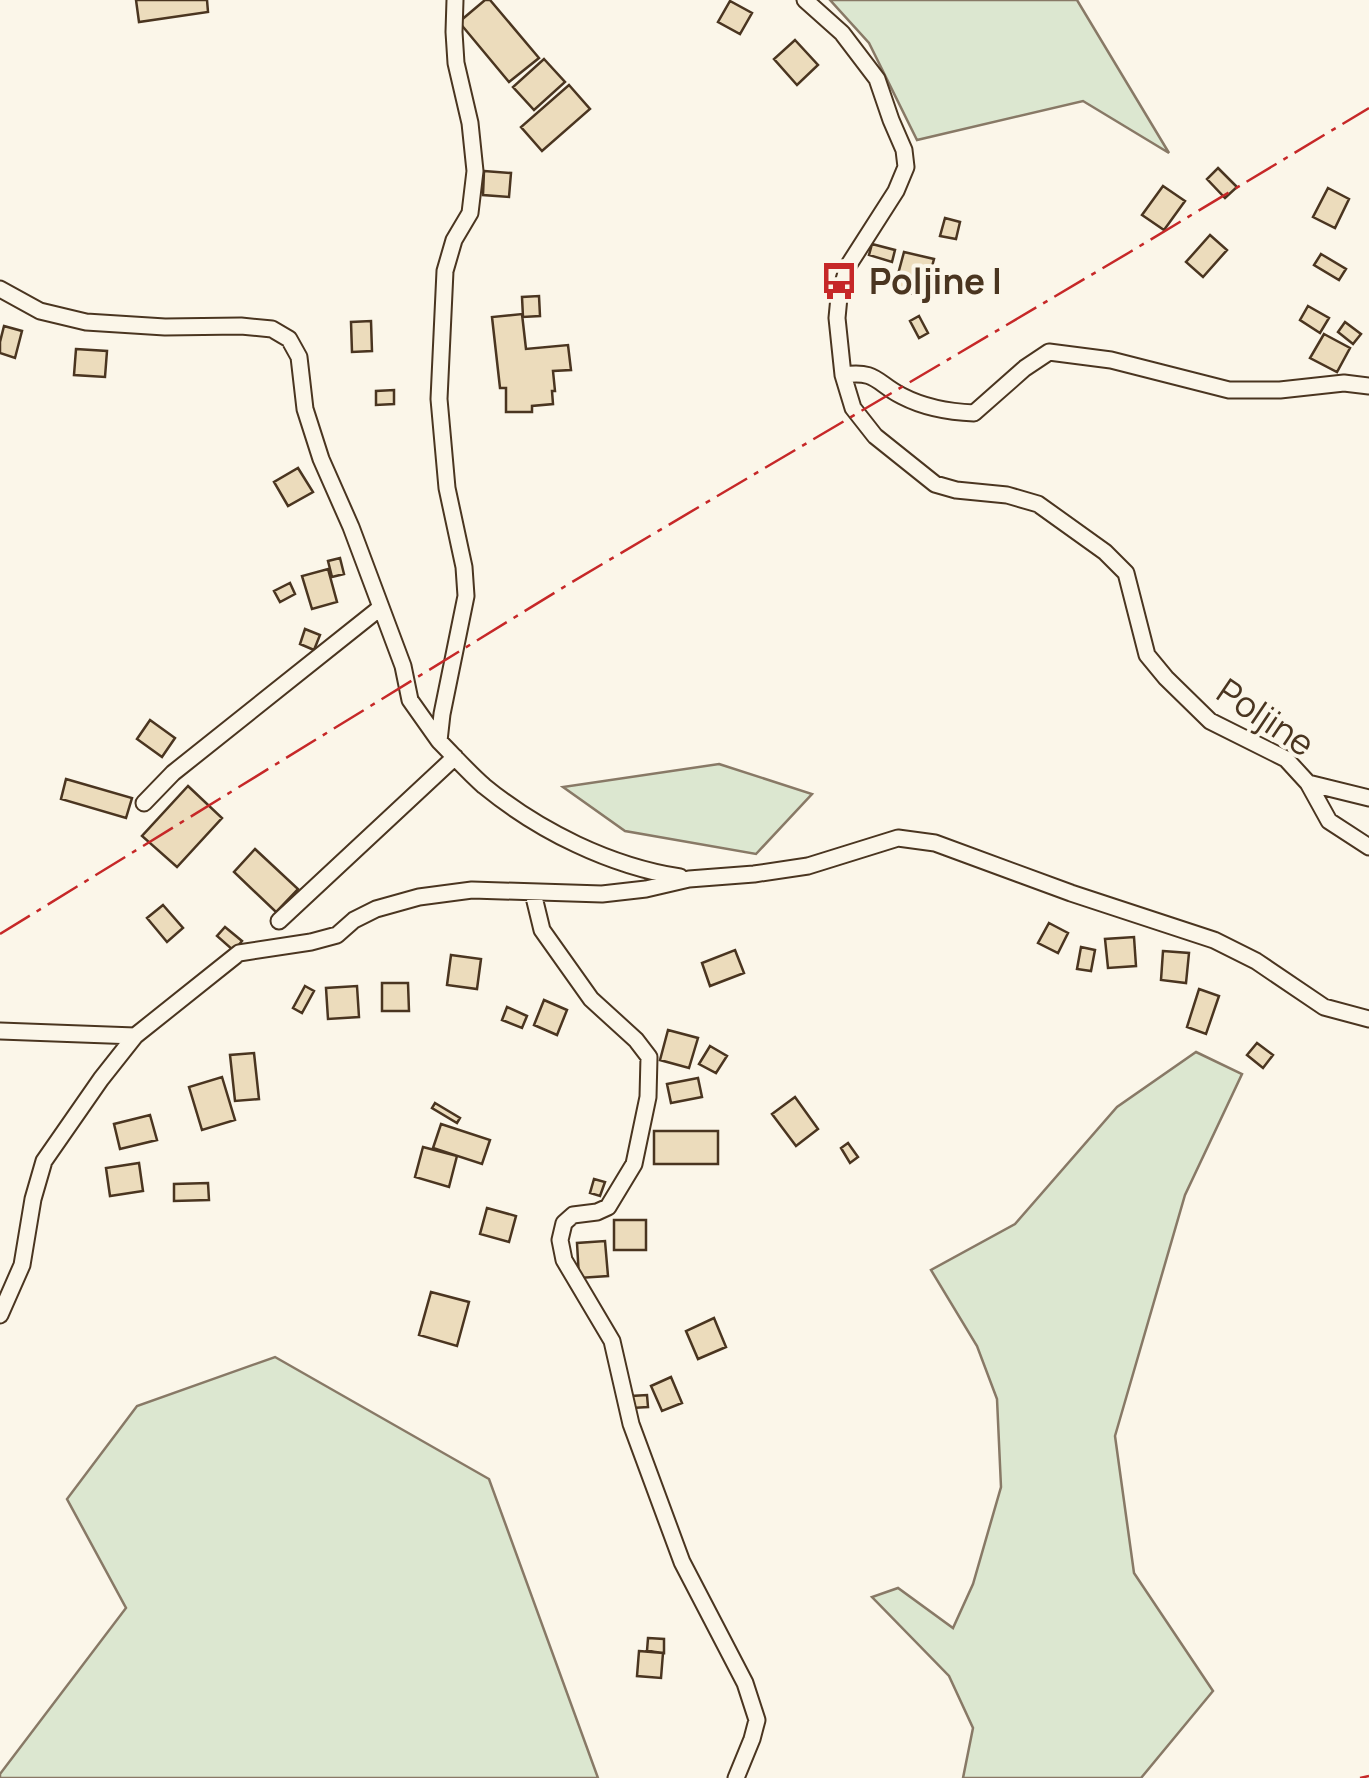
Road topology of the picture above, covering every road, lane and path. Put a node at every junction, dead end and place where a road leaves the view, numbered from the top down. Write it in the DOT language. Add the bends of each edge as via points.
graph roads {
  1 [pos="455,0"];
  2 [pos="805,0"];
  3 [pos="0,289"];
  4 [pos="843,374"];
  5 [pos="1369,386"];
  6 [pos="380,608"];
  7 [pos="440,741"];
  8 [pos="455,758"];
  9 [pos="1308,783"];
  10 [pos="1369,798"];
  11 [pos="144,802"];
  12 [pos="1369,847"];
  13 [pos="690,878"];
  14 [pos="532,893"];
  15 [pos="279,921"];
  16 [pos="1369,1019"];
  17 [pos="0,1031"];
  18 [pos="134,1036"];
  19 [pos="0,1315"];
  20 [pos="736,1778"];
  1 -- 7 [label="street" via="456,63 475,172 470,213 445,270 438,399 466,596"];
  2 -- 4 [label="street, Poljine" via="842,33 877,79 906,167 848,266 837,318"];
  3 -- 6 [label="street" via="40,311 86,322 272,328 288,339 299,357 305,409 321,458"];
  4 -- 5 [label="street" via="876,377 902,396 945,412 974,413 1049,352 1229,390"];
  4 -- 9 [label="street, Poljine" via="853,408 876,436 935,484 1038,504 1106,552 1126,573 1147,655 1166,678 1210,720 1286,759"];
  6 -- 7 [label="street" via="410,700"];
  6 -- 11 [label="street"];
  7 -- 8 [label="street"];
  8 -- 13 [label="street" via="541,826 648,872"];
  8 -- 15 [label="street"];
  9 -- 10 [label="street"];
  9 -- 12 [label="street, Poljine" via="1330,821"];
  13 -- 14 [label="street" via="602,894"];
  13 -- 16 [label="street" via="808,866 898,838 935,843 1214,940 1324,1006"];
  14 -- 18 [label="street" via="472,890 419,897 376,909 337,935 239,952"];
  14 -- 20 [label="street" via="542,930 591,998 649,1057 634,1164 608,1207 574,1215 560,1240 564,1260 612,1341 630,1424 682,1562 746,1683 757,1720"];
  17 -- 18 [label="street"];
  18 -- 19 [label="street" via="44,1161 22,1265"];
}
